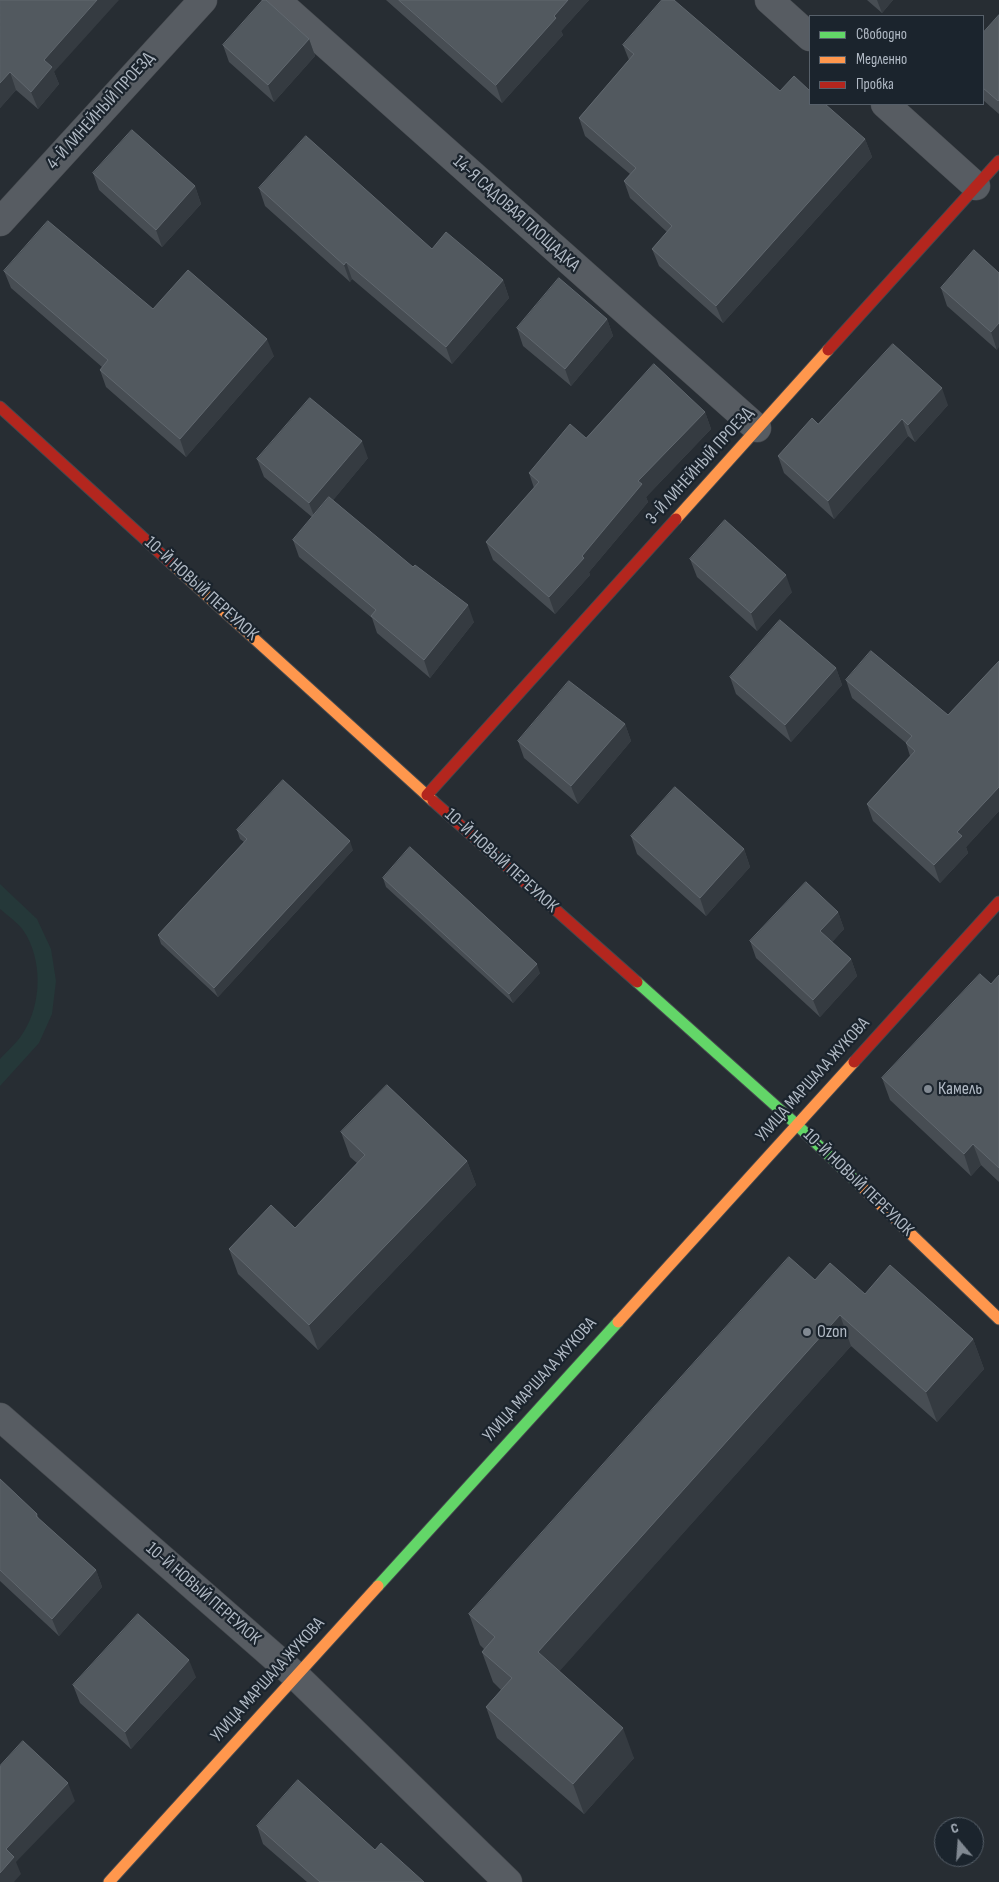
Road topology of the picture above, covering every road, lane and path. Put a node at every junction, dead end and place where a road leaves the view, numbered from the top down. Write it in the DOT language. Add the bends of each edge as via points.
graph roads {
  1 [pos="202,0"];
  2 [pos="276,0"];
  3 [pos="769,0"];
  4 [pos="809,36"];
  5 [pos="886,105"];
  6 [pos="999,161"];
  7 [pos="976,186"];
  8 [pos="0,222"];
  9 [pos="0,407"];
  10 [pos="757,428"];
  11 [pos="428,795"];
  12 [pos="999,902"];
  13 [pos="796,1124"];
  14 [pos="999,1319"];
  15 [pos="0,1417"];
  16 [pos="296,1676"];
  17 [pos="109,1882"];
  18 [pos="508,1882"];
  1 -- 8 [label="street, 4-Й ЛИНЕЙНЫЙ ПРОЕЗД"];
  2 -- 10 [label="street, 14-Я САДОВАЯ ПЛОЩАДКА"];
  3 -- 4 [label="street"];
  5 -- 7 [label="street"];
  6 -- 7 [label="street, 3-Й ЛИНЕЙНЫЙ ПРОЕЗД"];
  7 -- 10 [label="street, 3-Й ЛИНЕЙНЫЙ ПРОЕЗД"];
  9 -- 11 [label="street, 10-Й НОВЫЙ ПЕРЕУЛОК"];
  10 -- 11 [label="street, 3-Й ЛИНЕЙНЫЙ ПРОЕЗД"];
  11 -- 13 [label="street, 10-Й НОВЫЙ ПЕРЕУЛОК"];
  12 -- 13 [label="street, УЛИЦА МАРШАЛА ЖУКОВА"];
  13 -- 14 [label="street, 10-Й НОВЫЙ ПЕРЕУЛОК"];
  13 -- 16 [label="street, УЛИЦА МАРШАЛА ЖУКОВА"];
  15 -- 16 [label="street, 10-Й НОВЫЙ ПЕРЕУЛОК"];
  16 -- 17 [label="street, УЛИЦА МАРШАЛА ЖУКОВА"];
  16 -- 18 [label="street, 10-Й НОВЫЙ ПЕРЕУЛОК"];
}
